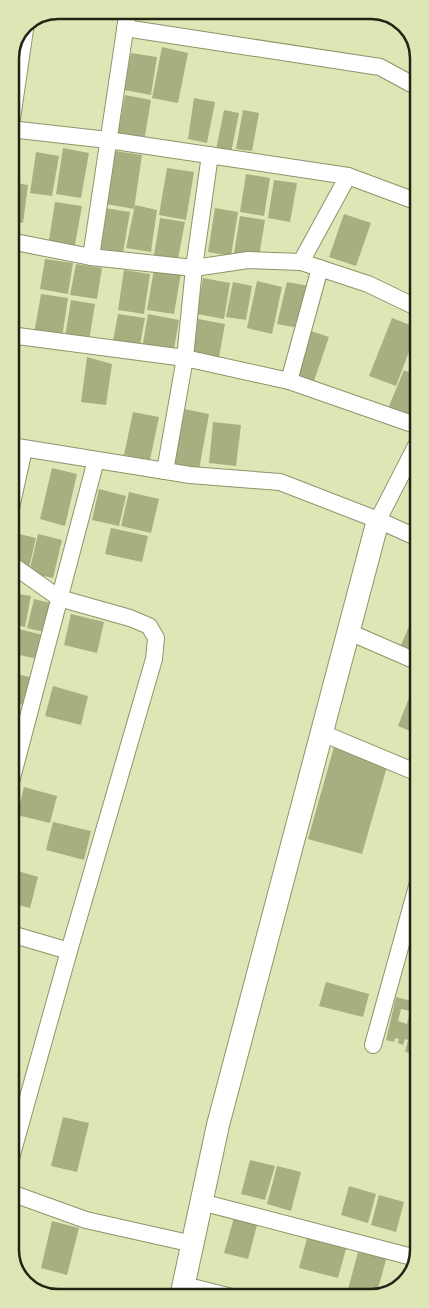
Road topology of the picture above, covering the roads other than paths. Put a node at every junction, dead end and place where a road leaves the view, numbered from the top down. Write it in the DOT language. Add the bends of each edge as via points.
graph roads {
  1 [pos="126,19"];
  2 [pos="125,28"];
  3 [pos="410,83"];
  4 [pos="19,131"];
  5 [pos="108,140"];
  6 [pos="210,155"];
  7 [pos="348,176"];
  8 [pos="410,199"];
  9 [pos="19,243"];
  10 [pos="91,256"];
  11 [pos="301,262"];
  12 [pos="194,268"];
  13 [pos="320,268"];
  14 [pos="410,304"];
  15 [pos="19,335"];
  16 [pos="185,358"];
  17 [pos="289,381"];
  18 [pos="410,423"];
  19 [pos="19,448"];
  20 [pos="410,458"];
  21 [pos="96,460"];
  22 [pos="165,471"];
  23 [pos="378,520"];
  24 [pos="410,534"];
  25 [pos="19,570"];
  26 [pos="59,598"];
  27 [pos="349,632"];
  28 [pos="410,659"];
  29 [pos="322,732"];
  30 [pos="19,751"];
  31 [pos="410,769"];
  32 [pos="410,909"];
  33 [pos="19,936"];
  34 [pos="68,950"];
  35 [pos="373,1045"];
  36 [pos="19,1129"];
  37 [pos="19,1196"];
  38 [pos="201,1202"];
  39 [pos="192,1244"];
  40 [pos="409,1256"];
  41 [pos="182,1289"];
  1 -- 2 [label="street"];
  2 -- 3 [label="street" via="380,68"];
  2 -- 5 [label="street"];
  4 -- 5 [label="street"];
  5 -- 6 [label="street"];
  5 -- 10 [label="street"];
  6 -- 7 [label="street"];
  6 -- 12 [label="street"];
  7 -- 8 [label="street"];
  7 -- 11 [label="street"];
  9 -- 10 [label="street"];
  10 -- 12 [label="street"];
  11 -- 12 [label="street" via="248,260"];
  11 -- 13 [label="street"];
  12 -- 16 [label="street"];
  13 -- 14 [label="street" via="368,284"];
  13 -- 17 [label="street"];
  15 -- 16 [label="street"];
  16 -- 17 [label="street"];
  16 -- 22 [label="street"];
  17 -- 18 [label="street"];
  19 -- 21 [label="street"];
  20 -- 23 [label="street"];
  21 -- 22 [label="street"];
  21 -- 26 [label="street"];
  22 -- 23 [label="street" via="280,482"];
  23 -- 24 [label="street"];
  23 -- 27 [label="street"];
  25 -- 26 [label="street"];
  26 -- 30 [label="street"];
  26 -- 34 [label="street" via="130,618 149,626 156,638 154,660"];
  27 -- 28 [label="street"];
  27 -- 29 [label="street"];
  29 -- 31 [label="street"];
  29 -- 38 [label="street" via="218,1125"];
  32 -- 35 [label="street"];
  33 -- 34 [label="street"];
  34 -- 36 [label="street"];
  37 -- 39 [label="street" via="86,1220"];
  38 -- 39 [label="street"];
  38 -- 40 [label="street"];
  39 -- 41 [label="street"];
}
